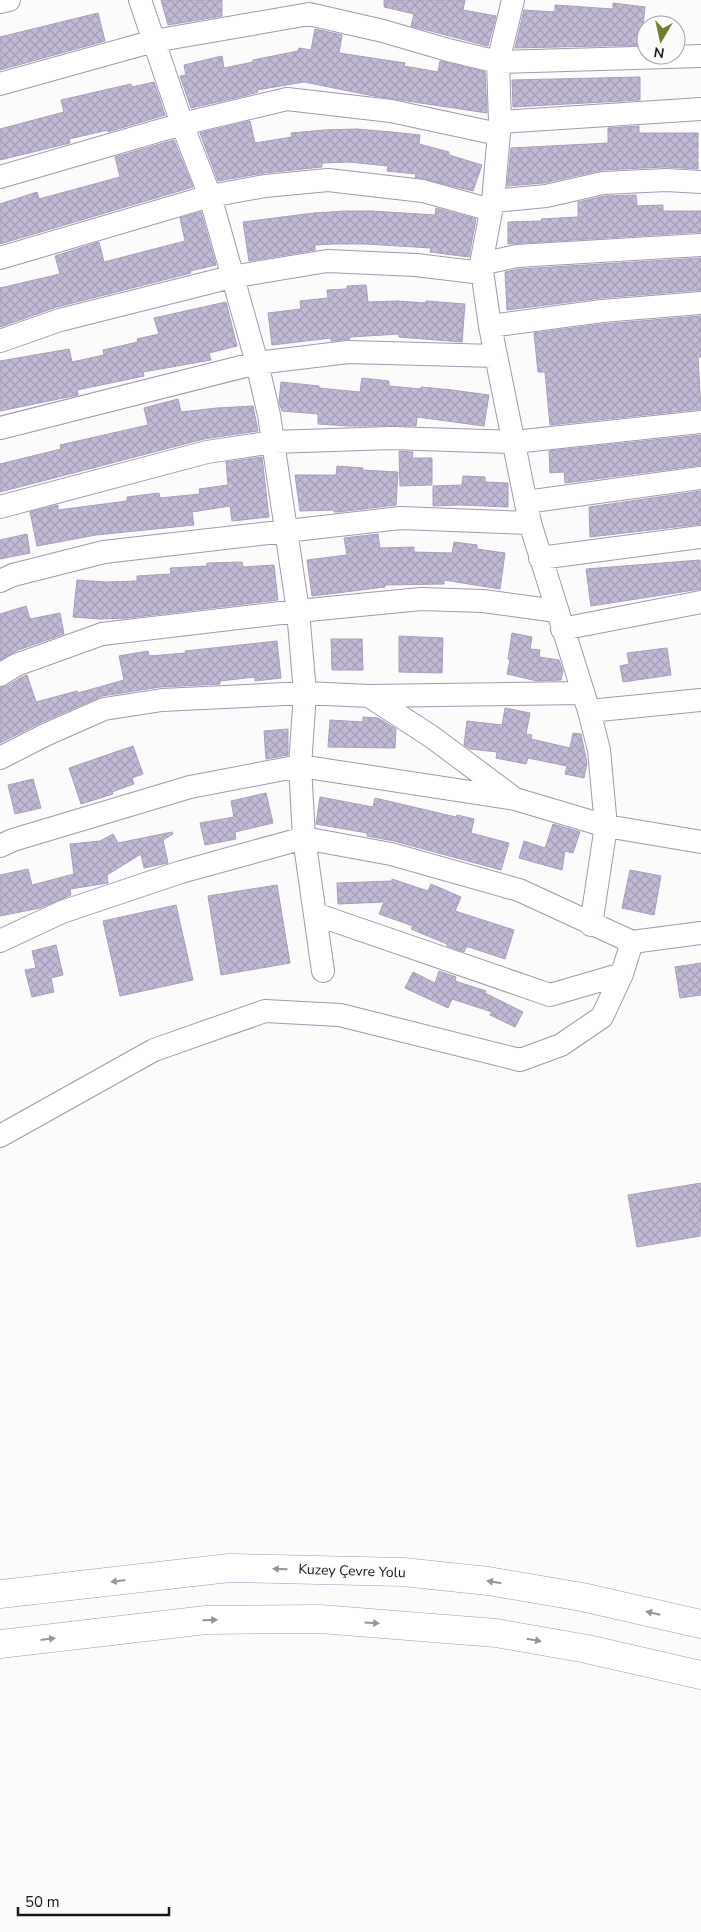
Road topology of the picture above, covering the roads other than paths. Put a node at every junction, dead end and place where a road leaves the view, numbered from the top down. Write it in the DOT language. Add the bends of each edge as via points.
graph roads {
  1 [pos="10,0"];
  2 [pos="140,0"];
  3 [pos="513,0"];
  4 [pos="0,2"];
  5 [pos="154,42"];
  6 [pos="701,56"];
  7 [pos="498,62"];
  8 [pos="0,84"];
  9 [pos="701,109"];
  10 [pos="182,124"];
  11 [pos="499,128"];
  12 [pos="0,177"];
  13 [pos="701,182"];
  14 [pos="210,196"];
  15 [pos="492,205"];
  16 [pos="701,245"];
  17 [pos="0,258"];
  18 [pos="481,269"];
  19 [pos="231,277"];
  20 [pos="701,302"];
  21 [pos="490,326"];
  22 [pos="0,341"];
  23 [pos="496,356"];
  24 [pos="257,363"];
  25 [pos="701,422"];
  26 [pos="0,428"];
  27 [pos="274,442"];
  28 [pos="514,442"];
  29 [pos="701,478"];
  30 [pos="0,506"];
  31 [pos="528,512"];
  32 [pos="285,530"];
  33 [pos="701,537"];
  34 [pos="540,558"];
  35 [pos="0,581"];
  36 [pos="701,602"];
  37 [pos="298,611"];
  38 [pos="559,620"];
  39 [pos="0,675"];
  40 [pos="305,693"];
  41 [pos="369,696"];
  42 [pos="701,700"];
  43 [pos="586,702"];
  44 [pos="0,758"];
  45 [pos="300,766"];
  46 [pos="515,799"];
  47 [pos="606,826"];
  48 [pos="304,838"];
  49 [pos="701,842"];
  50 [pos="0,846"];
  51 [pos="315,914"];
  52 [pos="591,925"];
  53 [pos="701,933"];
  54 [pos="0,941"];
  55 [pos="632,942"];
  56 [pos="323,971"];
  57 [pos="622,974"];
  58 [pos="0,1136"];
  59 [pos="0,1594"];
  60 [pos="701,1624"];
  61 [pos="0,1644"];
  62 [pos="701,1675"];
  1 -- 4 [label="street"];
  2 -- 5 [label="street"];
  3 -- 7 [label="street"];
  5 -- 7 [label="street" via="309,14"];
  5 -- 8 [label="street"];
  5 -- 10 [label="street"];
  6 -- 7 [label="street"];
  7 -- 11 [label="street"];
  9 -- 11 [label="street"];
  10 -- 11 [label="street" via="287,100 391,111"];
  10 -- 12 [label="street"];
  10 -- 14 [label="street"];
  11 -- 15 [label="street"];
  13 -- 15 [label="street" via="603,183"];
  14 -- 15 [label="street" via="265,186 328,180"];
  14 -- 17 [label="street"];
  14 -- 19 [label="street"];
  15 -- 18 [label="street"];
  16 -- 18 [label="street" via="517,256"];
  18 -- 19 [label="street" via="327,261"];
  18 -- 21 [label="street"];
  19 -- 22 [label="street" via="60,320"];
  19 -- 24 [label="street"];
  20 -- 21 [label="street"];
  21 -- 23 [label="street"];
  23 -- 24 [label="street" via="348,352"];
  23 -- 28 [label="street"];
  24 -- 26 [label="street"];
  24 -- 27 [label="street"];
  25 -- 28 [label="street"];
  27 -- 28 [label="street" via="391,438"];
  27 -- 30 [label="street" via="207,452"];
  27 -- 32 [label="street"];
  28 -- 31 [label="street"];
  29 -- 31 [label="street"];
  31 -- 32 [label="street" via="400,518"];
  31 -- 34 [label="street"];
  32 -- 35 [label="street" via="104,552"];
  32 -- 37 [label="street"];
  33 -- 34 [label="street"];
  34 -- 38 [label="street"];
  36 -- 38 [label="street"];
  37 -- 38 [label="street" via="421,598 483,601"];
  37 -- 39 [label="street" via="102,634 16,665"];
  37 -- 40 [label="street"];
  38 -- 43 [label="street"];
  40 -- 41 [label="street"];
  40 -- 44 [label="street" via="162,700 104,709"];
  40 -- 45 [label="street"];
  41 -- 43 [label="street"];
  41 -- 46 [label="street"];
  42 -- 43 [label="street"];
  43 -- 47 [label="street" via="599,750"];
  45 -- 46 [label="street"];
  45 -- 48 [label="street"];
  45 -- 50 [label="street" via="190,787"];
  46 -- 47 [label="street"];
  47 -- 49 [label="street"];
  47 -- 52 [label="street"];
  48 -- 51 [label="street"];
  48 -- 52 [label="street" via="391,854 518,890"];
  48 -- 54 [label="street" via="172,875 62,912"];
  51 -- 56 [label="street"];
  51 -- 57 [label="street" via="550,995"];
  52 -- 55 [label="street"];
  53 -- 55 [label="street"];
  55 -- 57 [label="street"];
  57 -- 58 [label="street" via="602,1017 561,1045 520,1060 340,1014 265,1011 154,1050"];
  60 -- 59 [label="main road, Kuzey Çevre Yolu, one-way" via="582,1597 488,1581 403,1572 230,1568"];
  61 -- 62 [label="main road, one-way" via="206,1620 320,1619 496,1633 587,1649"];
}
